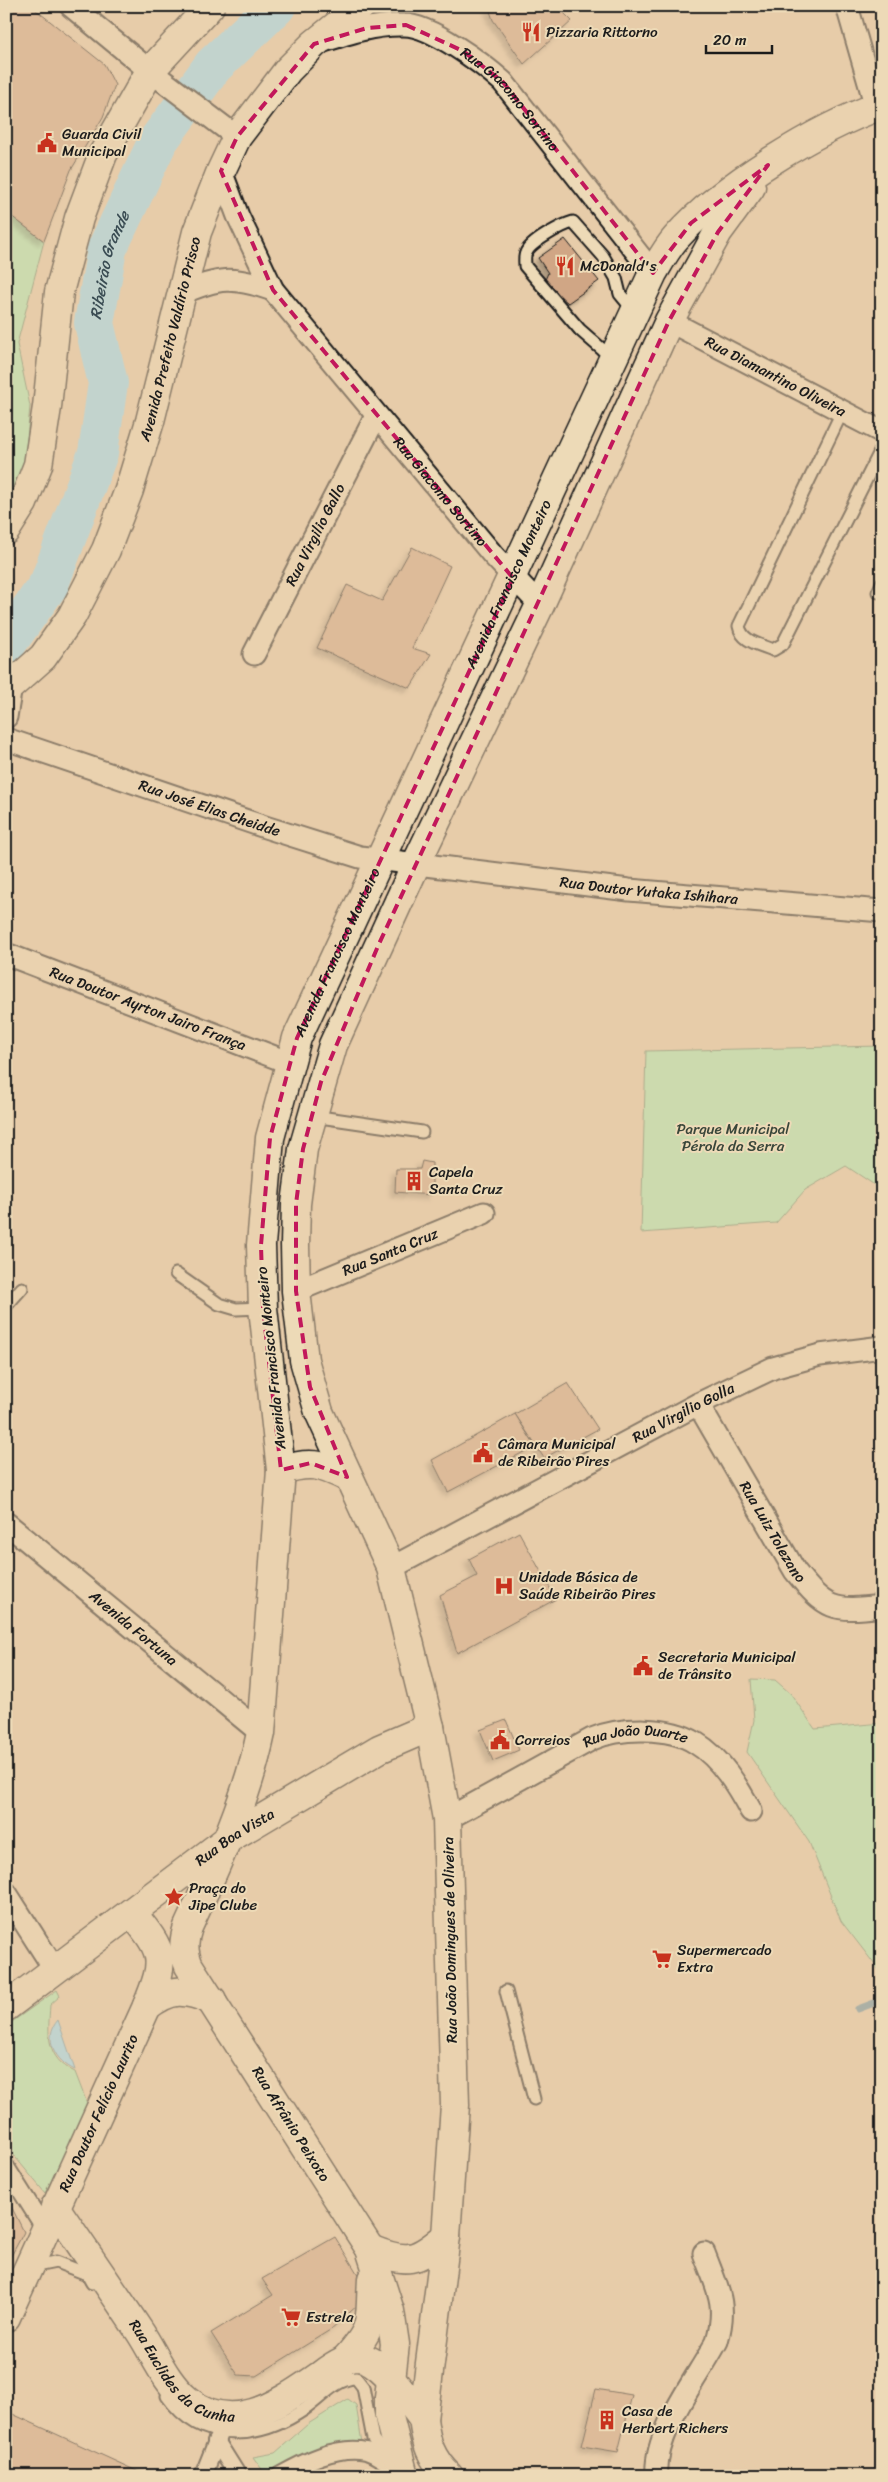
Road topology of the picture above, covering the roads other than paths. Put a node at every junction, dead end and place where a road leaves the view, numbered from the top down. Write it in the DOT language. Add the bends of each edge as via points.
graph roads {
  1 [pos="71,6"];
  2 [pos="210,6"];
  3 [pos="361,6"];
  4 [pos="847,6"];
  5 [pos="314,44"];
  6 [pos="150,72"];
  7 [pos="879,106"];
  8 [pos="237,137"];
  9 [pos="768,165"];
  10 [pos="221,171"];
  11 [pos="652,273"];
  12 [pos="273,290"];
  13 [pos="180,294"];
  14 [pos="634,311"];
  15 [pos="669,321"];
  16 [pos="612,358"];
  17 [pos="842,412"];
  18 [pos="376,416"];
  19 [pos="882,432"];
  20 [pos="882,448"];
  21 [pos="6,530"];
  22 [pos="513,578"];
  23 [pos="540,605"];
  24 [pos="254,654"];
  25 [pos="9,688"];
  26 [pos="6,717"];
  27 [pos="6,738"];
  28 [pos="379,859"];
  29 [pos="416,864"];
  30 [pos="882,911"];
  31 [pos="6,954"];
  32 [pos="290,1064"];
  33 [pos="311,1115"];
  34 [pos="422,1132"];
  35 [pos="484,1213"];
  36 [pos="176,1274"];
  37 [pos="22,1288"];
  38 [pos="296,1291"];
  39 [pos="6,1306"];
  40 [pos="263,1308"];
  41 [pos="882,1347"];
  42 [pos="698,1404"];
  43 [pos="281,1470"];
  44 [pos="347,1477"];
  45 [pos="6,1522"];
  46 [pos="391,1568"];
  47 [pos="882,1606"];
  48 [pos="430,1727"];
  49 [pos="262,1733"];
  50 [pos="751,1811"];
  51 [pos="447,1819"];
  52 [pos="228,1839"];
  53 [pos="6,1892"];
  54 [pos="132,1913"];
  55 [pos="56,1970"];
  56 [pos="506,1991"];
  57 [pos="212,2000"];
  58 [pos="147,2006"];
  59 [pos="6,2007"];
  60 [pos="534,2099"];
  61 [pos="6,2167"];
  62 [pos="50,2218"];
  63 [pos="446,2236"];
  64 [pos="704,2253"];
  65 [pos="371,2254"];
  66 [pos="29,2267"];
  67 [pos="98,2291"];
  68 [pos="6,2317"];
  69 [pos="141,2356"];
  70 [pos="343,2362"];
  71 [pos="391,2379"];
  72 [pos="423,2419"];
  73 [pos="218,2436"];
  74 [pos="397,2472"];
  75 [pos="203,2476"];
  76 [pos="238,2476"];
  77 [pos="280,2476"];
  78 [pos="449,2476"];
  79 [pos="657,2476"];
  1 -- 6 [label="street"];
  2 -- 6 [label="main road"];
  3 -- 5 [label="main road, Avenida Prefeito Valdírio Prisco"];
  4 -- 7 [label="street"];
  5 -- 8 [label="main road, Avenida Prefeito Valdírio Prisco" via="288,70"];
  5 -- 11 [label="street, Rua Giacomo Sortino" via="367,28 406,24 433,34 484,65 503,82"];
  6 -- 8 [label="street"];
  6 -- 21 [label="main road" via="103,154 79,218 59,292 38,465 23,503"];
  7 -- 9 [label="main road, Avenida Francisco Monteiro" via="829,128"];
  8 -- 10 [label="main road, Avenida Prefeito Valdírio Prisco"];
  9 -- 11 [label="main road, Avenida Francisco Monteiro" via="729,191 691,223"];
  9 -- 15 [label="main road, Avenida Francisco Monteiro" via="718,232"];
  10 -- 12 [label="street, Rua Giacomo Sortino"];
  10 -- 13 [label="main road, Avenida Prefeito Valdírio Prisco" via="197,232"];
  11 -- 14 [label="main road, Avenida Francisco Monteiro"];
  12 -- 13 [label="street" via="243,280 221,280"];
  12 -- 18 [label="street, Rua Giacomo Sortino"];
  13 -- 25 [label="main road, Avenida Prefeito Valdírio Prisco" via="150,421 106,550 72,616 43,657"];
  14 -- 16 [label="main road, Avenida Francisco Monteiro"];
  14 -- 16 [label="lane" via="620,294 616,278 603,256 573,222 563,225 526,253 525,266 580,330"];
  15 -- 17 [label="street, Rua Diamantino Oliveira"];
  15 -- 23 [label="main road, Avenida Francisco Monteiro"];
  16 -- 22 [label="main road, Avenida Francisco Monteiro"];
  17 -- 19 [label="street, Rua Diamantino Oliveira"];
  17 -- 20 [label="lane" via="740,626 745,638 773,650 782,644"];
  18 -- 22 [label="street, Rua Giacomo Sortino"];
  18 -- 24 [label="street, Rua Virgilio Gallo"];
  22 -- 23 [label="street, Rua Giacomo Sortino"];
  22 -- 28 [label="main road, Avenida Francisco Monteiro"];
  23 -- 29 [label="main road, Avenida Francisco Monteiro"];
  25 -- 26 [label="street"];
  27 -- 28 [label="street, Rua José Elias Cheidde" via="265,827 347,853"];
  28 -- 29 [label="street, Rua José Elias Cheidde"];
  28 -- 32 [label="main road, Avenida Francisco Monteiro" via="298,1038"];
  29 -- 30 [label="street, Rua Doutor Yutaka Ishihara" via="639,891"];
  29 -- 33 [label="main road, Avenida Francisco Monteiro" via="333,1045"];
  31 -- 32 [label="street, Rua Doutor Ayrton Jairo França"];
  32 -- 40 [label="main road, Avenida Francisco Monteiro" via="270,1138 261,1245"];
  33 -- 34 [label="lane"];
  33 -- 38 [label="main road, Avenida Francisco Monteiro" via="296,1204"];
  35 -- 38 [label="street, Rua Santa Cruz"];
  36 -- 40 [label="lane" via="219,1304 236,1309"];
  37 -- 39 [label="lane"];
  38 -- 44 [label="main road, Avenida Francisco Monteiro" via="310,1387"];
  40 -- 43 [label="main road, Avenida Francisco Monteiro"];
  41 -- 42 [label="street, Rua Virgilio Golla" via="820,1354 773,1368"];
  42 -- 46 [label="street, Rua Virgilio Golla"];
  42 -- 47 [label="street, Rua Luiz Tolezano" via="795,1571 810,1590 826,1605 841,1610"];
  43 -- 44 [label="main road" via="312,1463"];
  43 -- 49 [label="main road, Avenida Francisco Monteiro"];
  44 -- 46 [label="main road, Rua João Domingues de Oliveira"];
  45 -- 49 [label="street, Avenida Fortuna"];
  46 -- 48 [label="main road, Rua João Domingues de Oliveira"];
  48 -- 51 [label="main road, Rua João Domingues de Oliveira"];
  48 -- 52 [label="main road, Rua Boa Vista" via="379,1749"];
  49 -- 52 [label="main road, Avenida Francisco Monteiro" via="254,1769"];
  50 -- 51 [label="street, Rua João Duarte" via="736,1785 696,1743 673,1734 639,1730 610,1732 592,1739"];
  51 -- 63 [label="main road, Rua João Domingues de Oliveira" via="455,2105"];
  52 -- 54 [label="main road, Rua Boa Vista"];
  52 -- 57 [label="main road, Rua Afrânio Peixoto" via="188,1927 184,1944 189,1966"];
  53 -- 55 [label="street"];
  54 -- 55 [label="main road, Rua Boa Vista"];
  54 -- 58 [label="main road, Rua Doutor Felício Laurito" via="158,1948 161,1961"];
  55 -- 59 [label="main road, Rua Boa Vista"];
  56 -- 60 [label="lane"];
  57 -- 58 [label="main road" via="186,1991 172,1992"];
  57 -- 65 [label="main road, Rua Afrânio Peixoto"];
  58 -- 62 [label="main road, Rua Doutor Felício Laurito"];
  61 -- 62 [label="street"];
  62 -- 66 [label="main road, Rua Doutor Felício Laurito"];
  62 -- 70 [label="main road, Rua Euclides da Cunha" via="141,2334 164,2372 188,2401 203,2409 222,2416 252,2415 288,2397"];
  63 -- 65 [label="main road" via="426,2254 410,2259"];
  63 -- 72 [label="main road, Rua João Domingues de Oliveira"];
  64 -- 79 [label="street" via="723,2312 721,2327 717,2341 673,2418 656,2465"];
  65 -- 70 [label="main road" via="372,2308 368,2330"];
  65 -- 71 [label="main road" via="390,2311 395,2344"];
  66 -- 67 [label="lane" via="56,2262 87,2274"];
  66 -- 68 [label="main road, Rua Doutor Felício Laurito"];
  69 -- 73 [label="lane" via="178,2412"];
  70 -- 71 [label="main road, Rua Euclides da Cunha" via="358,2357 367,2360"];
  71 -- 72 [label="main road, Rua Euclides da Cunha"];
  71 -- 74 [label="main road" via="389,2417"];
  72 -- 78 [label="main road, Rua João Domingues de Oliveira" via="430,2453"];
  73 -- 74 [label="lane" via="264,2430 304,2410 347,2378 356,2378 363,2387 373,2438"];
  73 -- 75 [label="street"];
  73 -- 76 [label="street"];
  74 -- 77 [label="street" via="367,2451 349,2451 320,2456"];
}
